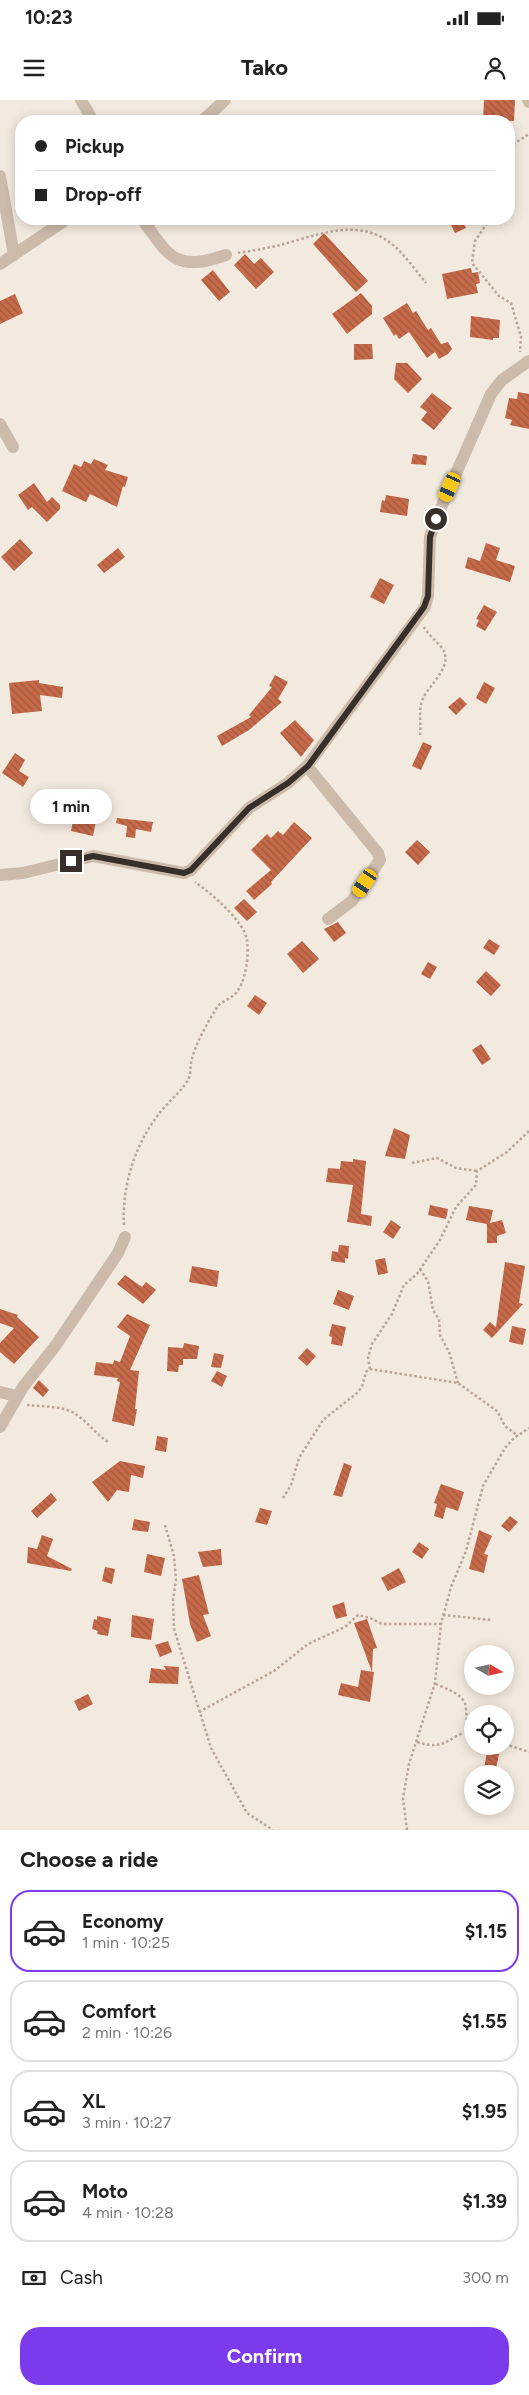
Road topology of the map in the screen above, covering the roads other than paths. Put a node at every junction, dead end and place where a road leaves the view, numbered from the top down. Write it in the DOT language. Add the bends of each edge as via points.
graph roads {
  1 [pos="82,100"];
  2 [pos="225,100"];
  3 [pos="90,115"];
  4 [pos="209,115"];
  5 [pos="0,176"];
  6 [pos="58,225"];
  7 [pos="147,225"];
  8 [pos="14,255"];
  9 [pos="226,255"];
  10 [pos="0,264"];
  11 [pos="524,363"];
  12 [pos="0,424"];
  13 [pos="13,447"];
  14 [pos="308,766"];
  15 [pos="0,875"];
  16 [pos="328,920"];
  17 [pos="125,1237"];
  18 [pos="0,1392"];
  19 [pos="15,1399"];
  20 [pos="0,1427"];
  1 -- 3 [label="street"];
  2 -- 4 [label="street"];
  5 -- 8 [label="street"];
  6 -- 8 [label="street"];
  7 -- 9 [label="street" via="171,257 185,263"];
  8 -- 10 [label="street"];
  11 -- 14 [label="street" via="502,380 491,394 436,519 430,537 428,596 422,610"];
  12 -- 13 [label="street"];
  14 -- 15 [label="street" via="249,808 191,870 184,873 93,856 23,873"];
  14 -- 16 [label="street" via="378,853 380,860 357,894"];
  17 -- 19 [label="street" via="118,1253 56,1345"];
  18 -- 19 [label="street"];
  19 -- 20 [label="street"];
}
